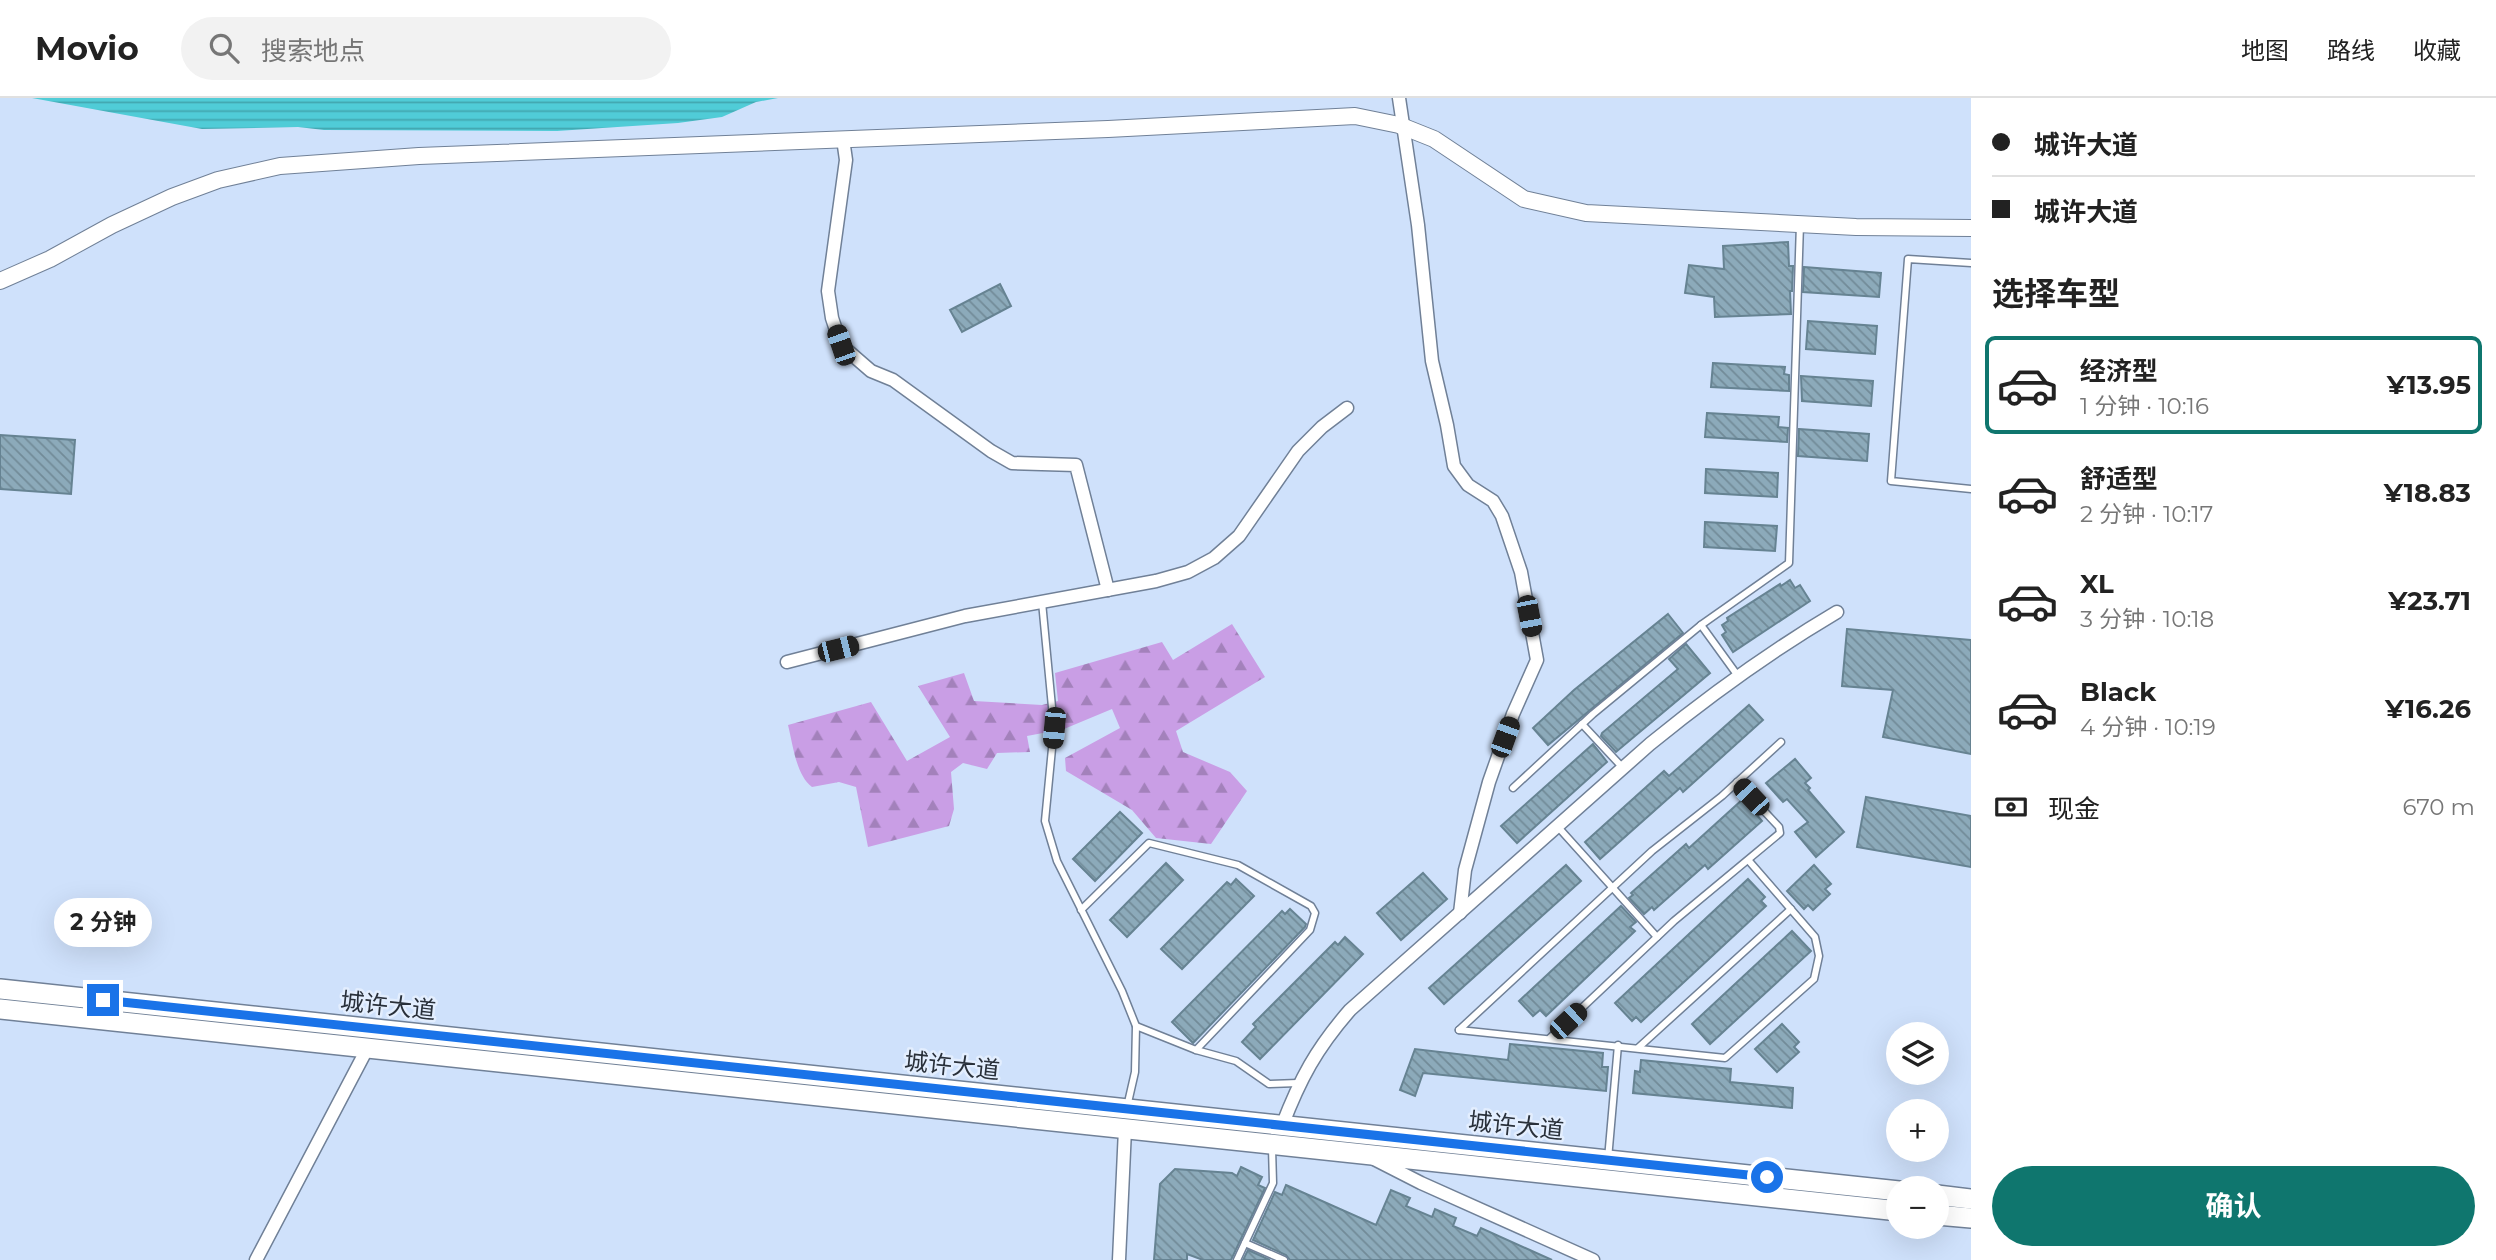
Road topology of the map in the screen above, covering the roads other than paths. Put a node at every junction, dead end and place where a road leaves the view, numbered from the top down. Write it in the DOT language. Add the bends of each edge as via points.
graph roads {
  1 [pos="1399,98"];
  2 [pos="1404,127"];
  3 [pos="843,139"];
  4 [pos="1800,224"];
  5 [pos="1971,228"];
  6 [pos="1971,263"];
  7 [pos="0,281"];
  8 [pos="1347,408"];
  9 [pos="1971,489"];
  10 [pos="1108,590"];
  11 [pos="1042,602"];
  12 [pos="1837,612"];
  13 [pos="1701,625"];
  14 [pos="787,662"];
  15 [pos="1738,676"];
  16 [pos="1582,724"];
  17 [pos="1781,742"];
  18 [pos="1623,768"];
  19 [pos="1737,782"];
  20 [pos="1514,788"];
  21 [pos="1558,827"];
  22 [pos="1749,861"];
  23 [pos="1612,887"];
  24 [pos="1791,909"];
  25 [pos="1081,910"];
  26 [pos="1460,913"];
  27 [pos="1657,937"];
  28 [pos="0,989"];
  29 [pos="0,1009"];
  30 [pos="1136,1026"];
  31 [pos="1550,1038"];
  32 [pos="1618,1045"];
  33 [pos="1638,1048"];
  34 [pos="367,1049"];
  35 [pos="1196,1050"];
  36 [pos="1298,1083"];
  37 [pos="1125,1119"];
  38 [pos="1282,1126"];
  39 [pos="1272,1145"];
  40 [pos="1366,1155"];
  41 [pos="1608,1161"];
  42 [pos="1886,1190"];
  43 [pos="1949,1196"];
  44 [pos="1971,1199"];
  45 [pos="1886,1210"];
  46 [pos="1949,1216"];
  47 [pos="1971,1219"];
  48 [pos="1245,1243"];
  49 [pos="256,1260"];
  50 [pos="1119,1260"];
  51 [pos="1237,1260"];
  52 [pos="1284,1260"];
  53 [pos="1593,1260"];
  1 -- 2 [label="street"];
  2 -- 3 [label="street" via="1355,116"];
  2 -- 4 [label="street" via="1434,138 1524,199 1546,205 1586,213"];
  2 -- 26 [label="street" via="1432,362 1454,466 1468,485 1493,501 1502,516 1521,572 1537,660 1489,782 1465,870"];
  3 -- 7 [label="street" via="280,166 218,180 172,197"];
  3 -- 10 [label="street" via="846,160 828,291 841,345 872,371 893,380 1012,463 1076,465"];
  4 -- 5 [label="street"];
  4 -- 13 [label="lane" via="1788,563"];
  6 -- 9 [label="lane" via="1908,260 1891,481"];
  8 -- 10 [label="street" via="1298,451 1250,523 1227,548 1188,572"];
  10 -- 11 [label="street"];
  11 -- 14 [label="street" via="965,616"];
  11 -- 25 [label="lane" via="1054,728 1045,821 1057,861"];
  12 -- 15 [label="street"];
  13 -- 15 [label="lane"];
  13 -- 16 [label="lane"];
  15 -- 18 [label="street"];
  16 -- 18 [label="lane"];
  16 -- 20 [label="lane"];
  17 -- 19 [label="lane"];
  18 -- 21 [label="street"];
  19 -- 22 [label="lane" via="1780,833"];
  19 -- 23 [label="lane"];
  21 -- 23 [label="lane"];
  21 -- 26 [label="street"];
  22 -- 24 [label="lane"];
  22 -- 27 [label="lane"];
  23 -- 27 [label="lane"];
  23 -- 31 [label="lane" via="1459,1030"];
  24 -- 33 [label="lane"];
  24 -- 33 [label="lane" via="1818,943 1814,979 1725,1058"];
  25 -- 30 [label="lane"];
  25 -- 35 [label="lane" via="1149,843 1238,865 1311,906 1315,913 1311,930"];
  26 -- 36 [label="street" via="1350,1010"];
  27 -- 31 [label="lane"];
  28 -- 37 [label="main road, 城许大道"];
  29 -- 34 [label="main road, 城许大道"];
  30 -- 35 [label="lane"];
  30 -- 37 [label="lane" via="1135,1072"];
  31 -- 32 [label="lane"];
  32 -- 33 [label="lane"];
  32 -- 41 [label="lane"];
  34 -- 37 [label="main road, 城许大道"];
  34 -- 49 [label="street"];
  35 -- 36 [label="lane" via="1236,1061 1269,1084"];
  36 -- 38 [label="street"];
  37 -- 38 [label="main road, 城许大道"];
  37 -- 39 [label="main road, 城许大道"];
  37 -- 50 [label="street"];
  38 -- 41 [label="main road, 城许大道"];
  39 -- 40 [label="main road, 城许大道"];
  39 -- 48 [label="lane" via="1273,1183"];
  40 -- 45 [label="main road, 城许大道"];
  40 -- 53 [label="street"];
  41 -- 42 [label="main road, 城许大道"];
  43 -- 44 [label="main road"];
  46 -- 47 [label="main road"];
  48 -- 51 [label="lane"];
  48 -- 52 [label="lane"];
}
